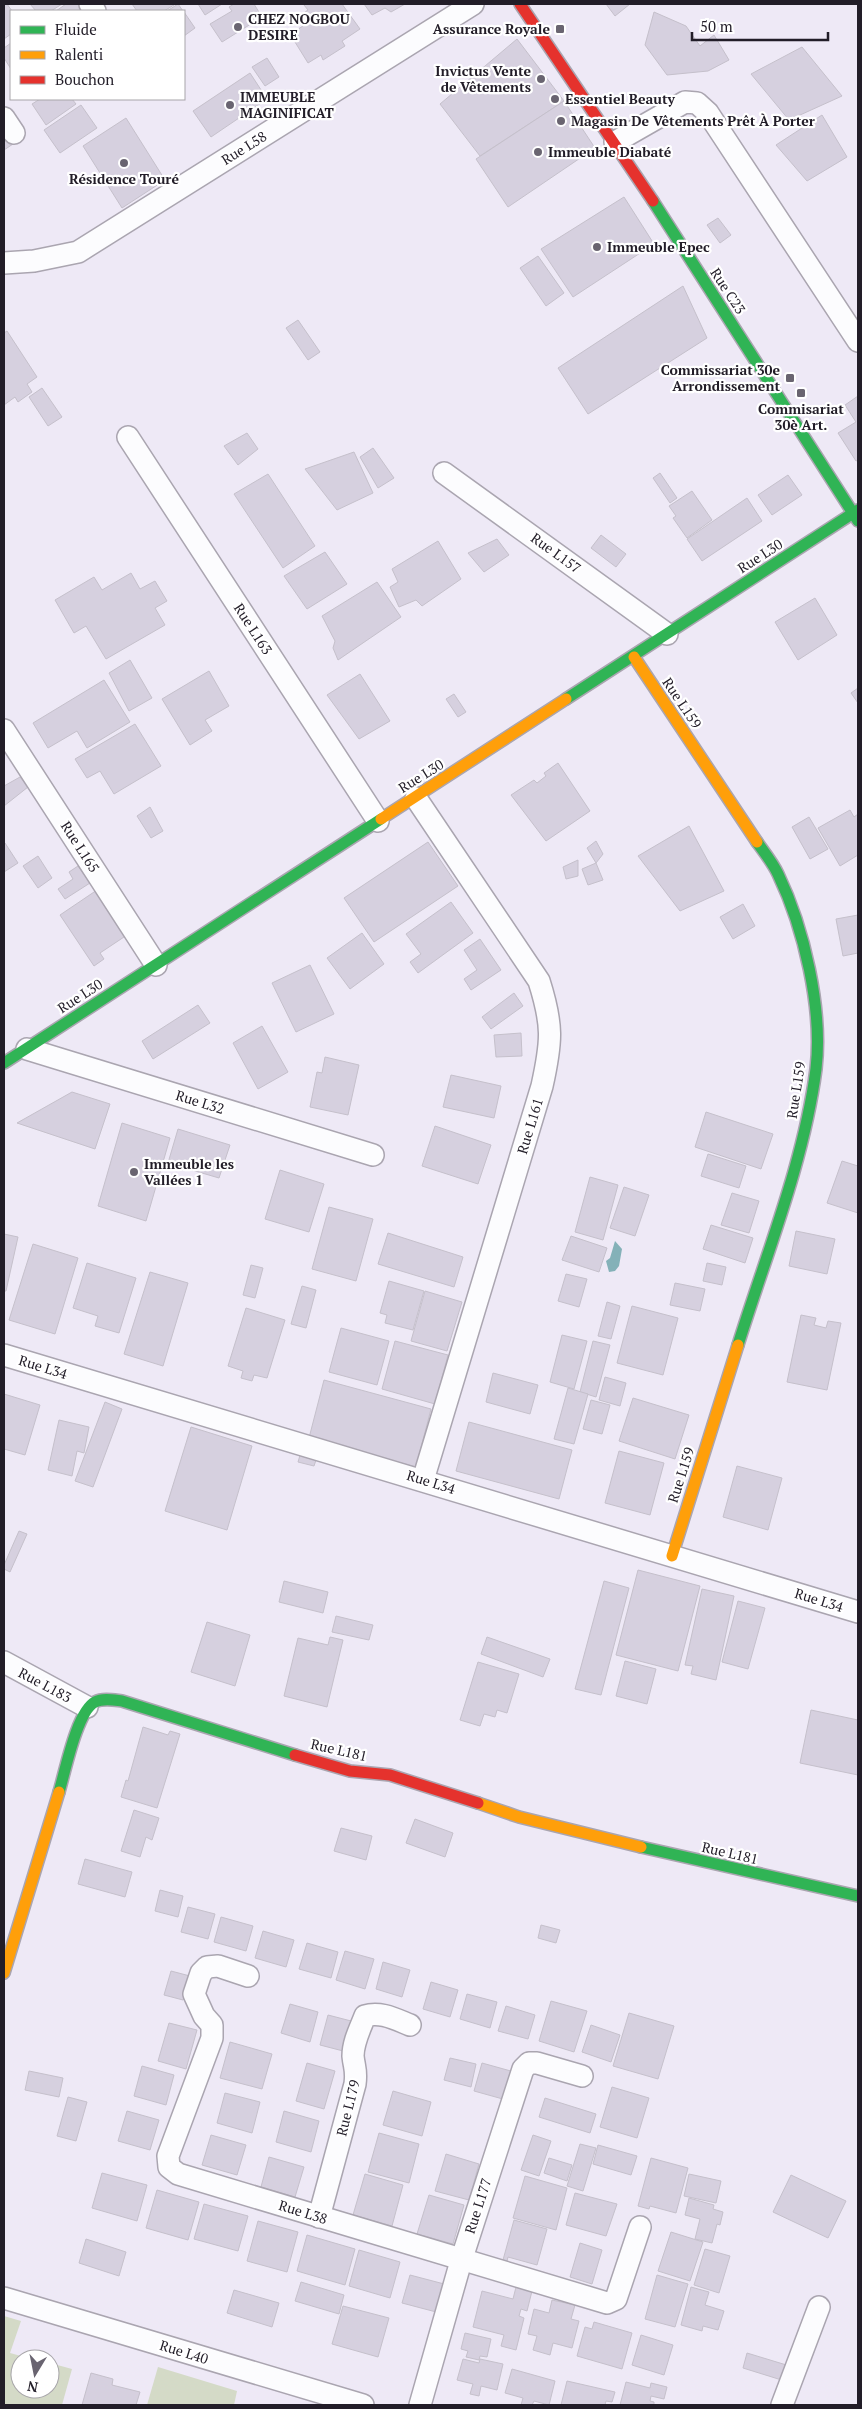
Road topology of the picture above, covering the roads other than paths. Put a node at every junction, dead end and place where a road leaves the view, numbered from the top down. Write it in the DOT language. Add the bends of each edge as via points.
graph roads {
  1 [pos="474,4"];
  2 [pos="520,4"];
  3 [pos="615,142"];
  4 [pos="4,263"];
  5 [pos="858,341"];
  6 [pos="128,437"];
  7 [pos="444,473"];
  8 [pos="857,515"];
  9 [pos="667,634"];
  10 [pos="634,657"];
  11 [pos="4,730"];
  12 [pos="416,798"];
  13 [pos="378,820"];
  14 [pos="156,964"];
  15 [pos="27,1049"];
  16 [pos="4,1064"];
  17 [pos="373,1155"];
  18 [pos="4,1355"];
  19 [pos="423,1480"];
  20 [pos="672,1556"];
  21 [pos="858,1612"];
  22 [pos="4,1662"];
  23 [pos="87,1707"];
  24 [pos="858,1896"];
  25 [pos="4,1973"];
  26 [pos="248,1976"];
  27 [pos="410,2025"];
  28 [pos="582,2076"];
  29 [pos="319,2217"];
  30 [pos="640,2227"];
  31 [pos="461,2261"];
  32 [pos="4,2298"];
  33 [pos="819,2307"];
  34 [pos="364,2405"];
  35 [pos="420,2405"];
  36 [pos="782,2405"];
  1 -- 4 [label="street, Rue L58" via="78,252"];
  2 -- 3 [label="street, Rue C23"];
  3 -- 5 [label="street" via="685,102 697,103 708,113"];
  3 -- 8 [label="street, Rue C23"];
  6 -- 13 [label="street, Rue L163"];
  7 -- 9 [label="street, Rue L157"];
  8 -- 9 [label="street, Rue L30"];
  9 -- 10 [label="street, Rue L30"];
  10 -- 12 [label="street, Rue L30"];
  10 -- 20 [label="street, Rue L159" via="778,874 809,966 817,1012 816,1067 804,1136"];
  11 -- 14 [label="street, Rue L165"];
  12 -- 13 [label="street, Rue L30"];
  12 -- 19 [label="street, Rue L161" via="540,981 549,1012 550,1047 542,1086"];
  13 -- 14 [label="street, Rue L30"];
  14 -- 15 [label="street, Rue L30"];
  15 -- 16 [label="street, Rue L30"];
  15 -- 17 [label="street, Rue L32"];
  18 -- 19 [label="street, Rue L34"];
  19 -- 20 [label="street, Rue L34"];
  20 -- 21 [label="street, Rue L34"];
  22 -- 23 [label="street, Rue L183"];
  23 -- 24 [label="street, Rue L181" via="101,1699 122,1701 323,1763 390,1775 519,1817"];
  23 -- 25 [label="street"];
  26 -- 29 [label="street, Rue L38" via="218,1966 207,1967 201,1973 194,1994 212,2025 212,2038 168,2156 169,2167 178,2174"];
  27 -- 29 [label="street, Rue L179" via="374,2013 364,2016 354,2044 355,2084"];
  28 -- 31 [label="street, Rue L177" via="537,2063 529,2063 523,2069"];
  29 -- 31 [label="street, Rue L38"];
  30 -- 31 [label="street, Rue L38" via="616,2299 606,2303"];
  31 -- 35 [label="street, Rue L177"];
  32 -- 34 [label="street, Rue L40"];
  33 -- 36 [label="street"];
}
